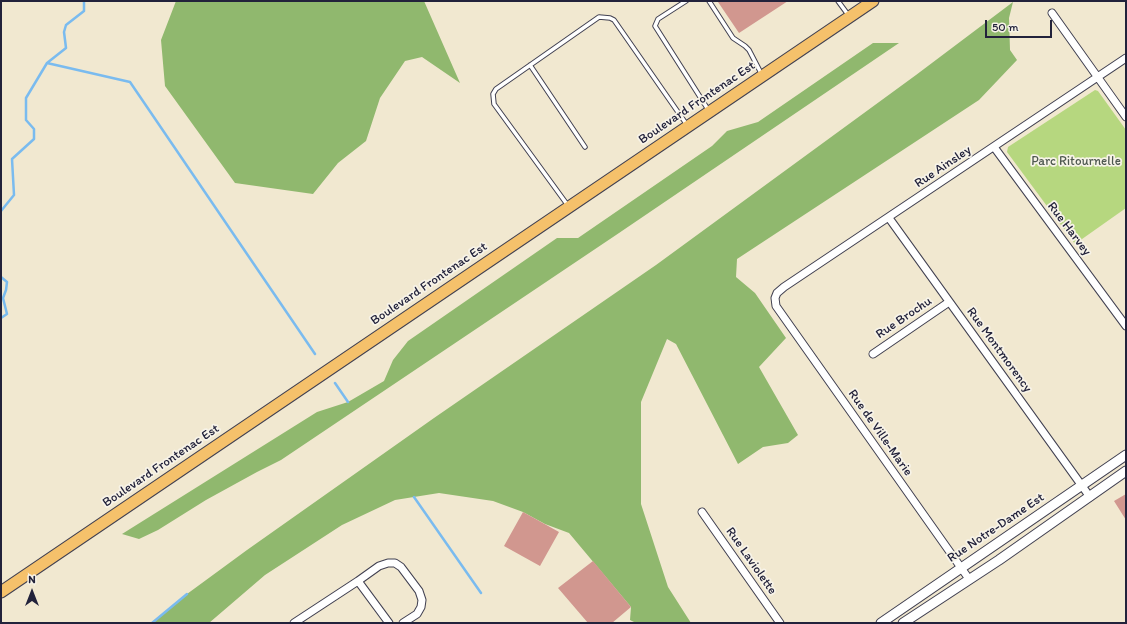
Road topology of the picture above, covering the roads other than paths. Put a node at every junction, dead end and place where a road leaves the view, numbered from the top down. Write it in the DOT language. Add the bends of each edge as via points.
graph roads {
  1 [pos="686,1"];
  2 [pos="709,1"];
  3 [pos="838,1"];
  4 [pos="873,1"];
  5 [pos="1052,13"];
  6 [pos="850,17"];
  7 [pos="1126,58"];
  8 [pos="530,65"];
  9 [pos="762,76"];
  10 [pos="1098,78"];
  11 [pos="709,112"];
  12 [pos="1126,117"];
  13 [pos="688,126"];
  14 [pos="585,147"];
  15 [pos="994,147"];
  16 [pos="568,206"];
  17 [pos="888,218"];
  18 [pos="775,298"];
  19 [pos="949,302"];
  20 [pos="1126,326"];
  21 [pos="873,354"];
  22 [pos="1126,456"];
  23 [pos="1126,471"];
  24 [pos="1082,486"];
  25 [pos="1090,497"];
  26 [pos="702,512"];
  27 [pos="961,568"];
  28 [pos="969,579"];
  29 [pos="358,581"];
  30 [pos="1,592"];
  31 [pos="294,623"];
  32 [pos="390,623"];
  33 [pos="403,623"];
  34 [pos="780,623"];
  35 [pos="881,623"];
  36 [pos="903,623"];
  1 -- 11 [label="lane" via="658,19 655,26"];
  2 -- 9 [label="lane" via="733,38 749,50"];
  3 -- 6 [label="lane"];
  4 -- 6 [label="main road, Boulevard Frontenac Est"];
  5 -- 10 [label="street"];
  6 -- 9 [label="main road, Boulevard Frontenac Est"];
  7 -- 10 [label="street, Rue Ainsley"];
  8 -- 13 [label="lane" via="599,17 610,18 626,35"];
  8 -- 14 [label="lane"];
  8 -- 16 [label="lane" via="496,89 493,94 494,104"];
  9 -- 11 [label="main road, Boulevard Frontenac Est"];
  10 -- 12 [label="street"];
  10 -- 15 [label="street, Rue Ainsley"];
  11 -- 13 [label="main road, Boulevard Frontenac Est"];
  13 -- 16 [label="main road, Boulevard Frontenac Est"];
  15 -- 17 [label="street, Rue Ainsley"];
  15 -- 20 [label="street, Rue Harvey"];
  16 -- 30 [label="main road, Boulevard Frontenac Est"];
  17 -- 18 [label="street, Rue Ainsley" via="784,287"];
  17 -- 19 [label="street, Rue Montmorency"];
  18 -- 27 [label="street, Rue de Ville-Marie" via="776,306"];
  19 -- 21 [label="street, Rue Brochu"];
  19 -- 24 [label="street, Rue Montmorency"];
  22 -- 24 [label="street, Rue Notre-Dame Est"];
  23 -- 25 [label="street, Rue Notre-Dame Est"];
  24 -- 25 [label="street, Rue Montmorency"];
  24 -- 27 [label="street, Rue Notre-Dame Est"];
  25 -- 28 [label="street, Rue Notre-Dame Est"];
  26 -- 34 [label="street, Rue Laviolette"];
  27 -- 28 [label="street, Rue de Ville-Marie"];
  27 -- 35 [label="street, Rue Notre-Dame Est"];
  28 -- 36 [label="street, Rue Notre-Dame Est"];
  29 -- 31 [label="street"];
  29 -- 32 [label="street"];
  29 -- 33 [label="street" via="379,566 388,563 395,563 401,567 419,591 422,600 422,607 417,614"];
}
